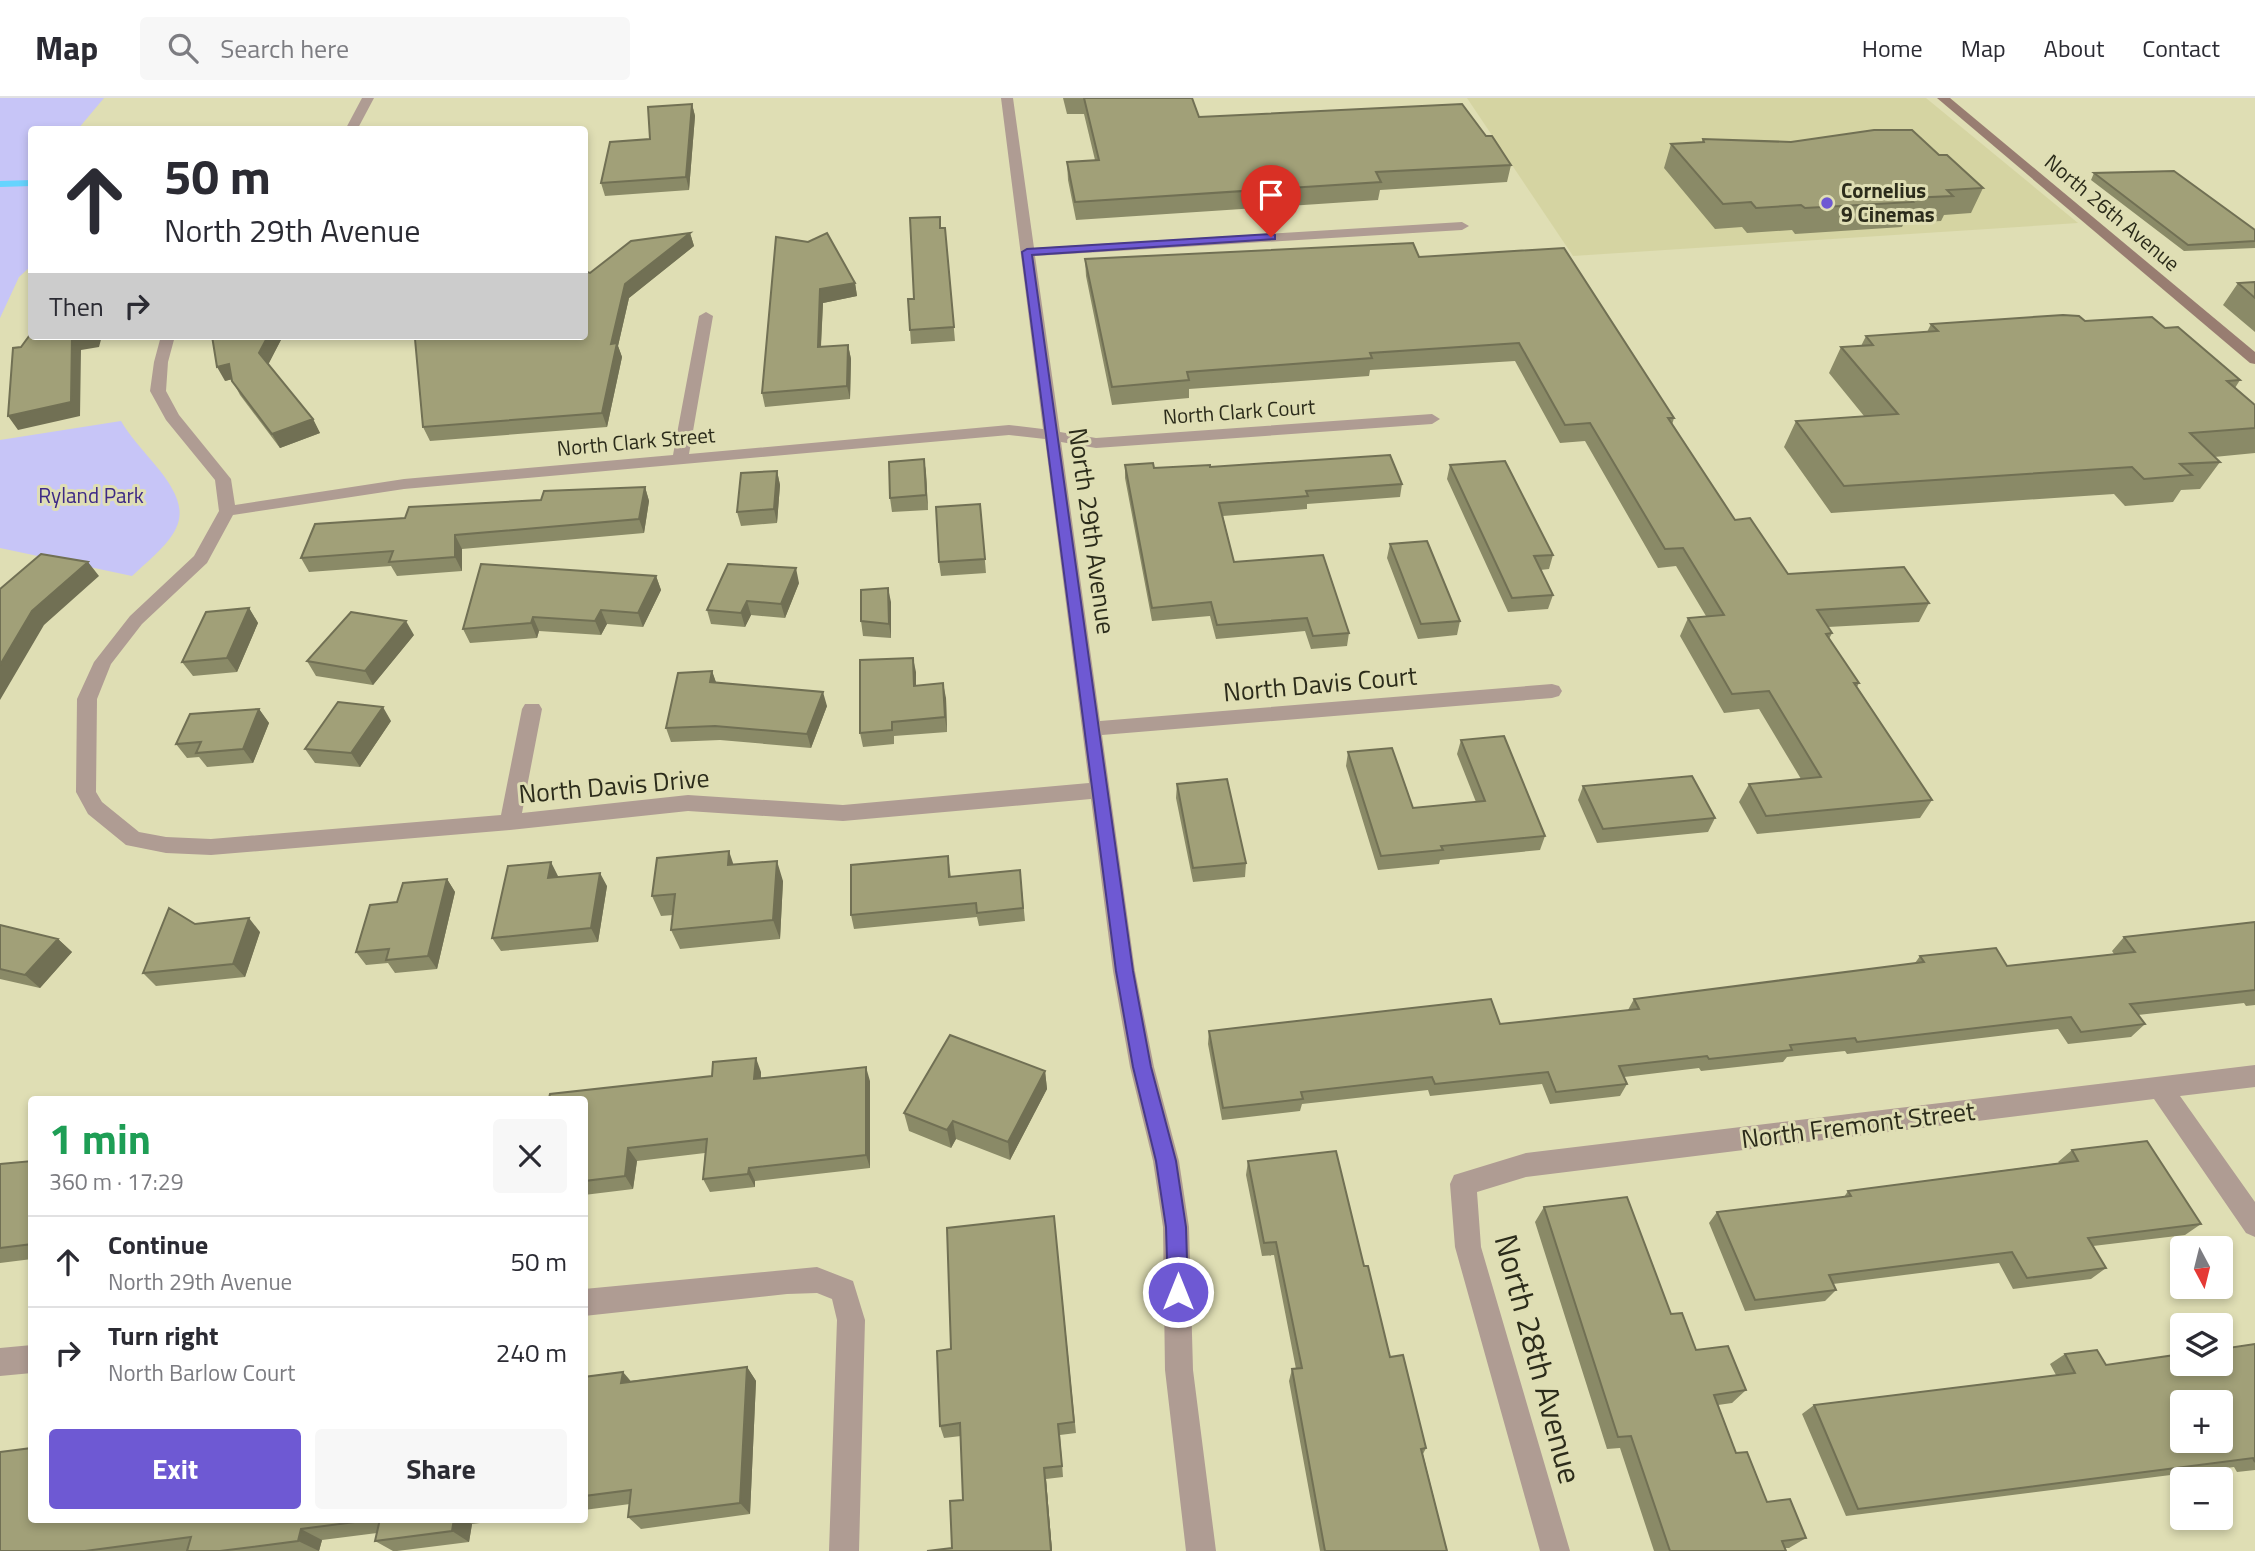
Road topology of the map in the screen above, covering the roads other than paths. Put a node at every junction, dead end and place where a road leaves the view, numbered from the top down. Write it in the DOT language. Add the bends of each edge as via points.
graph roads {
  1 [pos="368,98"];
  2 [pos="1007,98"];
  3 [pos="1943,98"];
  4 [pos="353,126"];
  5 [pos="1462,226"];
  6 [pos="1027,252"];
  7 [pos="706,316"];
  8 [pos="167,340"];
  9 [pos="2255,360"];
  10 [pos="1432,419"];
  11 [pos="1051,435"];
  12 [pos="680,459"];
  13 [pos="227,512"];
  14 [pos="1552,691"];
  15 [pos="532,709"];
  16 [pos="1093,729"];
  17 [pos="1101,790"];
  18 [pos="510,822"];
  19 [pos="2255,1076"];
  20 [pos="2159,1087"];
  21 [pos="1463,1184"];
  22 [pos="2255,1224"];
  23 [pos="588,1303"];
  24 [pos="28,1359"];
  25 [pos="0,1362"];
  26 [pos="844,1551"];
  27 [pos="1201,1551"];
  28 [pos="1555,1551"];
  1 -- 4 [label="street"];
  2 -- 6 [label="street, North 29th Avenue"];
  3 -- 9 [label="street, North 26th Avenue"];
  5 -- 6 [label="street"];
  6 -- 11 [label="street, North 29th Avenue"];
  7 -- 12 [label="street"];
  8 -- 13 [label="street" via="158,391 172,417 223,479"];
  10 -- 11 [label="street, North Clark Court" via="1096,443"];
  11 -- 12 [label="street, North Clark Street" via="1009,430"];
  11 -- 16 [label="street, North 29th Avenue"];
  12 -- 13 [label="street, North Clark Street" via="404,484"];
  13 -- 18 [label="street, North Davis Drive" via="201,559 136,620 103,662 87,699 86,792 95,808 133,839 211,847"];
  14 -- 16 [label="street, North Davis Court"];
  15 -- 18 [label="street"];
  16 -- 17 [label="street, North 29th Avenue"];
  17 -- 18 [label="street, North Davis Drive" via="814,814 688,803"];
  17 -- 27 [label="street, North 29th Avenue" via="1124,971 1176,1227 1179,1370"];
  19 -- 20 [label="street, North Fremont Street"];
  20 -- 21 [label="street, North Fremont Street" via="1526,1166"];
  20 -- 22 [label="street"];
  21 -- 28 [label="street, North 28th Avenue" via="1468,1247"];
  23 -- 26 [label="street" via="787,1281 817,1280 843,1290 851,1320"];
  24 -- 25 [label="street"];
}
